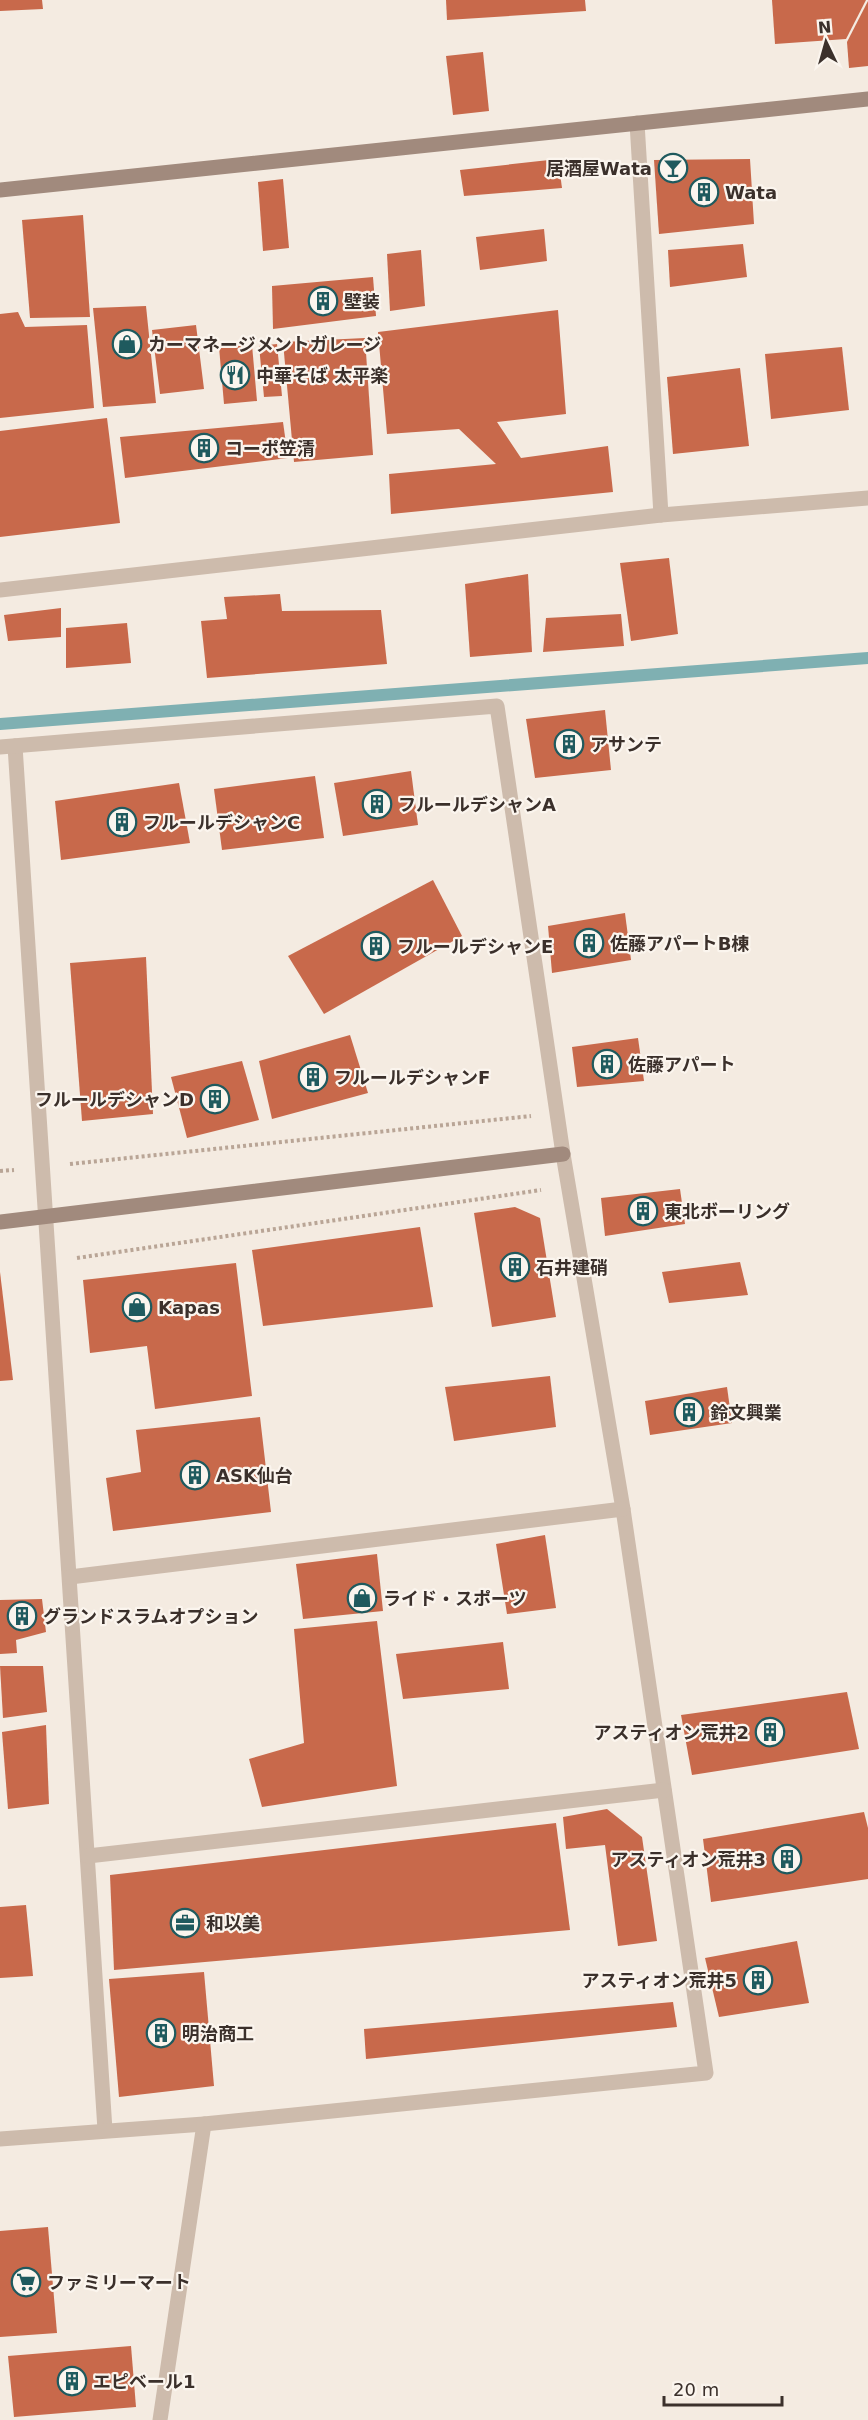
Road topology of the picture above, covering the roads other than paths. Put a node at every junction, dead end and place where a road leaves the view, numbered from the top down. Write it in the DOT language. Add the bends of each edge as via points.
graph roads {
  1 [pos="868,99"];
  2 [pos="637,123"];
  3 [pos="0,190"];
  4 [pos="868,498"];
  5 [pos="661,515"];
  6 [pos="0,590"];
  7 [pos="8,747"];
  8 [pos="563,1154"];
  9 [pos="44,1217"];
  10 [pos="0,1222"];
  11 [pos="623,1509"];
  12 [pos="70,1577"];
  13 [pos="664,1790"];
  14 [pos="88,1856"];
  15 [pos="204,2124"];
  16 [pos="105,2130"];
  17 [pos="0,2139"];
  18 [pos="160,2420"];
  1 -- 2 [label="street"];
  2 -- 3 [label="street"];
  2 -- 5 [label="street"];
  4 -- 5 [label="street"];
  5 -- 6 [label="street"];
  7 -- 8 [label="street" via="497,706"];
  7 -- 9 [label="street"];
  8 -- 9 [label="street"];
  8 -- 11 [label="street"];
  9 -- 10 [label="street"];
  9 -- 12 [label="street"];
  11 -- 12 [label="street"];
  11 -- 13 [label="street"];
  12 -- 14 [label="street"];
  13 -- 14 [label="street"];
  13 -- 15 [label="street" via="706,2073"];
  14 -- 16 [label="street"];
  15 -- 16 [label="street"];
  15 -- 18 [label="street"];
  16 -- 17 [label="street"];
}
